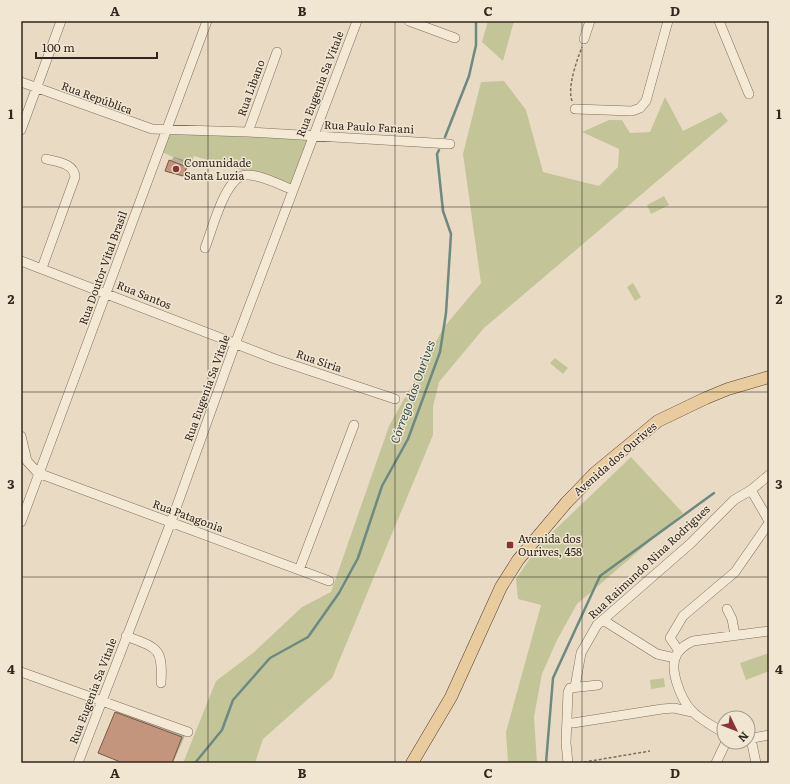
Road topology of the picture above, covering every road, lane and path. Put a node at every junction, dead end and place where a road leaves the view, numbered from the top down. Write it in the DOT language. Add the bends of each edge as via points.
graph roads {
  1 [pos="61,21"];
  2 [pos="207,21"];
  3 [pos="357,21"];
  4 [pos="409,21"];
  5 [pos="590,21"];
  6 [pos="668,21"];
  7 [pos="718,21"];
  8 [pos="455,38"];
  9 [pos="584,39"];
  10 [pos="277,52"];
  11 [pos="21,82"];
  12 [pos="36,88"];
  13 [pos="749,94"];
  14 [pos="575,108"];
  15 [pos="21,130"];
  16 [pos="167,130"];
  17 [pos="248,132"];
  18 [pos="313,136"];
  19 [pos="450,144"];
  20 [pos="46,159"];
  21 [pos="293,190"];
  22 [pos="205,248"];
  23 [pos="21,261"];
  24 [pos="42,268"];
  25 [pos="107,293"];
  26 [pos="235,344"];
  27 [pos="769,377"];
  28 [pos="395,399"];
  29 [pos="354,425"];
  30 [pos="21,436"];
  31 [pos="24,462"];
  32 [pos="38,473"];
  33 [pos="769,475"];
  34 [pos="751,490"];
  35 [pos="21,522"];
  36 [pos="171,522"];
  37 [pos="769,522"];
  38 [pos="299,570"];
  39 [pos="329,581"];
  40 [pos="727,609"];
  41 [pos="603,620"];
  42 [pos="769,631"];
  43 [pos="735,635"];
  44 [pos="126,636"];
  45 [pos="677,655"];
  46 [pos="21,672"];
  47 [pos="161,683"];
  48 [pos="598,684"];
  49 [pos="575,687"];
  50 [pos="102,700"];
  51 [pos="692,712"];
  52 [pos="573,723"];
  53 [pos="716,728"];
  54 [pos="188,732"];
  55 [pos="769,735"];
  56 [pos="756,738"];
  57 [pos="722,750"];
  58 [pos="752,750"];
  59 [pos="650,751"];
  60 [pos="78,763"];
  61 [pos="412,763"];
  62 [pos="568,763"];
  63 [pos="579,763"];
  64 [pos="716,763"];
  65 [pos="756,763"];
  1 -- 12 [label="street"];
  2 -- 16 [label="street, Rua Doutor Vital Brasil"];
  3 -- 18 [label="street, Rua Eugenia Sa Vitale"];
  4 -- 8 [label="street"];
  5 -- 9 [label="street"];
  6 -- 14 [label="street" via="646,101 640,108 632,111"];
  7 -- 13 [label="street"];
  9 -- 14 [label="path" via="571,87 570,98"];
  10 -- 17 [label="street, Rua Libano"];
  11 -- 12 [label="street, Rua República"];
  12 -- 15 [label="street"];
  12 -- 16 [label="street, Rua República" via="135,124"];
  16 -- 17 [label="street, Rua Paulo Fanani"];
  16 -- 25 [label="street, Rua Doutor Vital Brasil"];
  17 -- 18 [label="street, Rua Paulo Fanani"];
  18 -- 19 [label="street, Rua Paulo Fanani"];
  18 -- 21 [label="street, Rua Eugenia Sa Vitale"];
  20 -- 24 [label="street" via="70,166 75,177"];
  21 -- 22 [label="street" via="252,175 240,176 226,193"];
  21 -- 26 [label="street, Rua Eugenia Sa Vitale"];
  23 -- 24 [label="street, Rua Santos"];
  24 -- 25 [label="street, Rua Santos"];
  25 -- 26 [label="street, Rua Santos"];
  25 -- 32 [label="street, Rua Doutor Vital Brasil"];
  26 -- 28 [label="street, Rua Siria"];
  26 -- 36 [label="street, Rua Eugenia Sa Vitale"];
  27 -- 61 [label="main road, Avenida dos Ourives" via="721,392 658,421 595,473 566,503 518,560 501,587 451,697"];
  29 -- 38 [label="street"];
  30 -- 31 [label="street"];
  31 -- 32 [label="street"];
  32 -- 35 [label="street, Rua Doutor Vital Brasil"];
  32 -- 36 [label="street, Rua Patagonia"];
  33 -- 34 [label="street, Rua Raimundo Nina Rodrigues"];
  34 -- 37 [label="street"];
  34 -- 41 [label="street, Rua Raimundo Nina Rodrigues" via="734,500 690,544"];
  36 -- 38 [label="street, Rua Patagonia"];
  36 -- 44 [label="street, Rua Eugenia Sa Vitale"];
  37 -- 45 [label="street" via="735,572 683,616 670,638"];
  38 -- 39 [label="street, Rua Patagonia"];
  40 -- 43 [label="street"];
  41 -- 45 [label="street" via="657,654"];
  41 -- 49 [label="street, Rua Raimundo Nina Rodrigues" via="597,625 581,653"];
  42 -- 43 [label="street"];
  43 -- 45 [label="street" via="694,641 683,646"];
  44 -- 47 [label="street" via="160,654"];
  44 -- 50 [label="street, Rua Eugenia Sa Vitale"];
  45 -- 51 [label="street" via="676,682 683,701"];
  46 -- 50 [label="street"];
  48 -- 49 [label="street"];
  49 -- 62 [label="street, Rua Raimundo Nina Rodrigues" via="570,688 567,702"];
  50 -- 54 [label="street"];
  50 -- 60 [label="street, Rua Eugenia Sa Vitale"];
  51 -- 52 [label="street" via="674,708 662,709"];
  51 -- 53 [label="street"];
  55 -- 56 [label="street"];
  57 -- 64 [label="street"];
  58 -- 65 [label="street"];
  59 -- 63 [label="path"];
}
